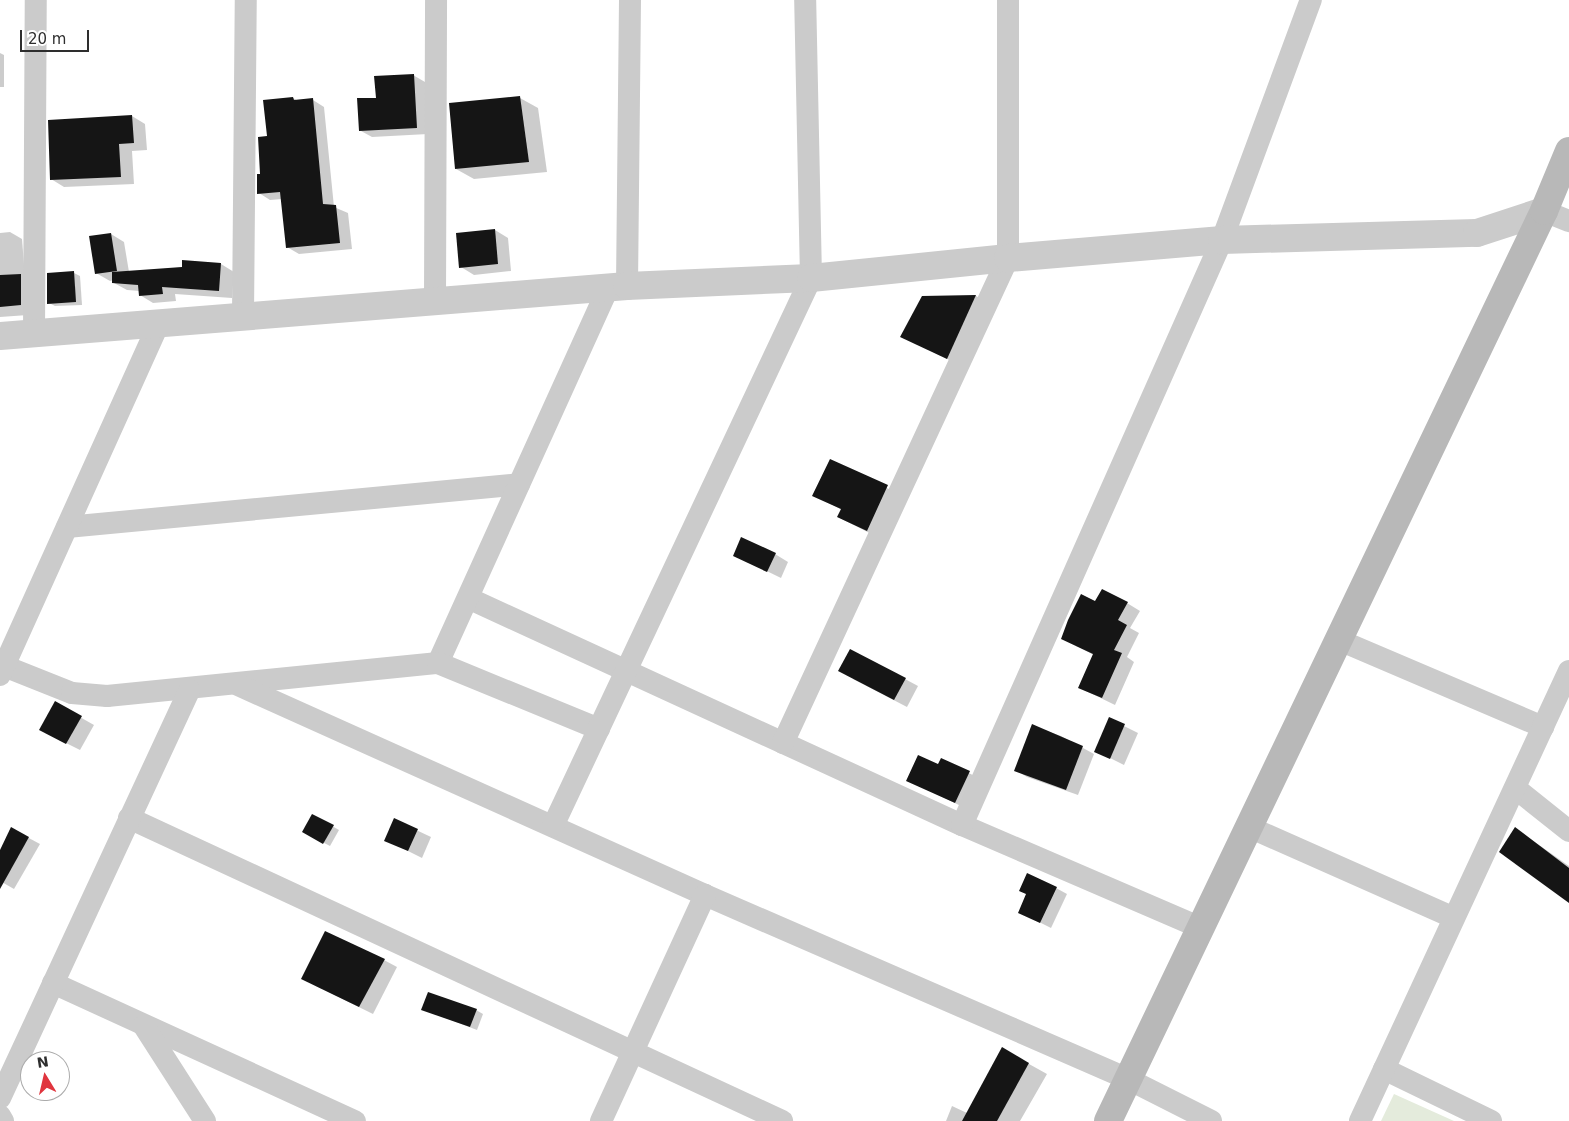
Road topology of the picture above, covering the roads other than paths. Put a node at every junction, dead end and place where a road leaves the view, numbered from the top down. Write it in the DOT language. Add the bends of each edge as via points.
graph roads {
  1 [pos="36,0"];
  2 [pos="246,0"];
  3 [pos="436,0"];
  4 [pos="630,0"];
  5 [pos="805,0"];
  6 [pos="1008,0"];
  7 [pos="1311,0"];
  8 [pos="1569,151"];
  9 [pos="1557,216"];
  10 [pos="1222,240"];
  11 [pos="1008,258"];
  12 [pos="811,278"];
  13 [pos="617,287"];
  14 [pos="435,300"];
  15 [pos="243,316"];
  16 [pos="160,323"];
  17 [pos="34,334"];
  18 [pos="0,336"];
  19 [pos="519,484"];
  20 [pos="67,527"];
  21 [pos="468,598"];
  22 [pos="1339,640"];
  23 [pos="438,663"];
  24 [pos="2,671"];
  25 [pos="627,671"];
  26 [pos="1569,671"];
  27 [pos="238,684"];
  28 [pos="189,690"];
  29 [pos="1543,727"];
  30 [pos="599,729"];
  31 [pos="783,743"];
  32 [pos="1515,788"];
  33 [pos="129,818"];
  34 [pos="962,825"];
  35 [pos="554,826"];
  36 [pos="1249,827"];
  37 [pos="1569,831"];
  38 [pos="705,895"];
  39 [pos="1454,918"];
  40 [pos="1201,928"];
  41 [pos="53,983"];
  42 [pos="144,1026"];
  43 [pos="633,1052"];
  44 [pos="1384,1069"];
  45 [pos="1128,1079"];
  46 [pos="0,1098"];
  47 [pos="0,1116"];
  48 [pos="3,1121"];
  49 [pos="204,1121"];
  50 [pos="355,1121"];
  51 [pos="601,1121"];
  52 [pos="782,1121"];
  53 [pos="1108,1121"];
  54 [pos="1211,1121"];
  55 [pos="1360,1121"];
  56 [pos="1491,1121"];
  1 -- 17 [label="street"];
  2 -- 15 [label="street"];
  3 -- 14 [label="street"];
  4 -- 13 [label="street"];
  5 -- 12 [label="street"];
  6 -- 11 [label="street"];
  7 -- 10 [label="street"];
  8 -- 9 [label="main road"];
  9 -- 10 [label="street" via="1477,233"];
  9 -- 22 [label="main road"];
  10 -- 11 [label="street"];
  10 -- 34 [label="street"];
  11 -- 12 [label="street"];
  11 -- 31 [label="street"];
  12 -- 13 [label="street"];
  12 -- 25 [label="street"];
  13 -- 14 [label="street"];
  13 -- 19 [label="street"];
  14 -- 15 [label="street"];
  15 -- 16 [label="street"];
  16 -- 17 [label="street"];
  16 -- 20 [label="street"];
  17 -- 18 [label="street"];
  19 -- 20 [label="street"];
  19 -- 21 [label="street"];
  20 -- 24 [label="street"];
  21 -- 23 [label="street"];
  21 -- 25 [label="street"];
  22 -- 29 [label="street"];
  22 -- 36 [label="main road"];
  23 -- 27 [label="street"];
  23 -- 30 [label="street"];
  24 -- 28 [label="street" via="89,696"];
  25 -- 30 [label="street"];
  25 -- 31 [label="street"];
  26 -- 29 [label="street"];
  27 -- 28 [label="street"];
  27 -- 35 [label="street"];
  28 -- 33 [label="street"];
  29 -- 32 [label="street"];
  30 -- 35 [label="street"];
  31 -- 34 [label="street"];
  32 -- 37 [label="street"];
  32 -- 39 [label="street"];
  33 -- 41 [label="street"];
  33 -- 43 [label="street"];
  34 -- 40 [label="street"];
  35 -- 38 [label="street"];
  36 -- 39 [label="street"];
  36 -- 40 [label="main road"];
  38 -- 43 [label="street"];
  38 -- 45 [label="street"];
  39 -- 44 [label="street"];
  40 -- 45 [label="main road"];
  41 -- 42 [label="street"];
  41 -- 46 [label="street"];
  42 -- 49 [label="street"];
  42 -- 50 [label="street"];
  43 -- 51 [label="street"];
  43 -- 52 [label="street"];
  44 -- 55 [label="street"];
  44 -- 56 [label="street"];
  45 -- 53 [label="main road"];
  45 -- 54 [label="street"];
  47 -- 48 [label="street"];
}
